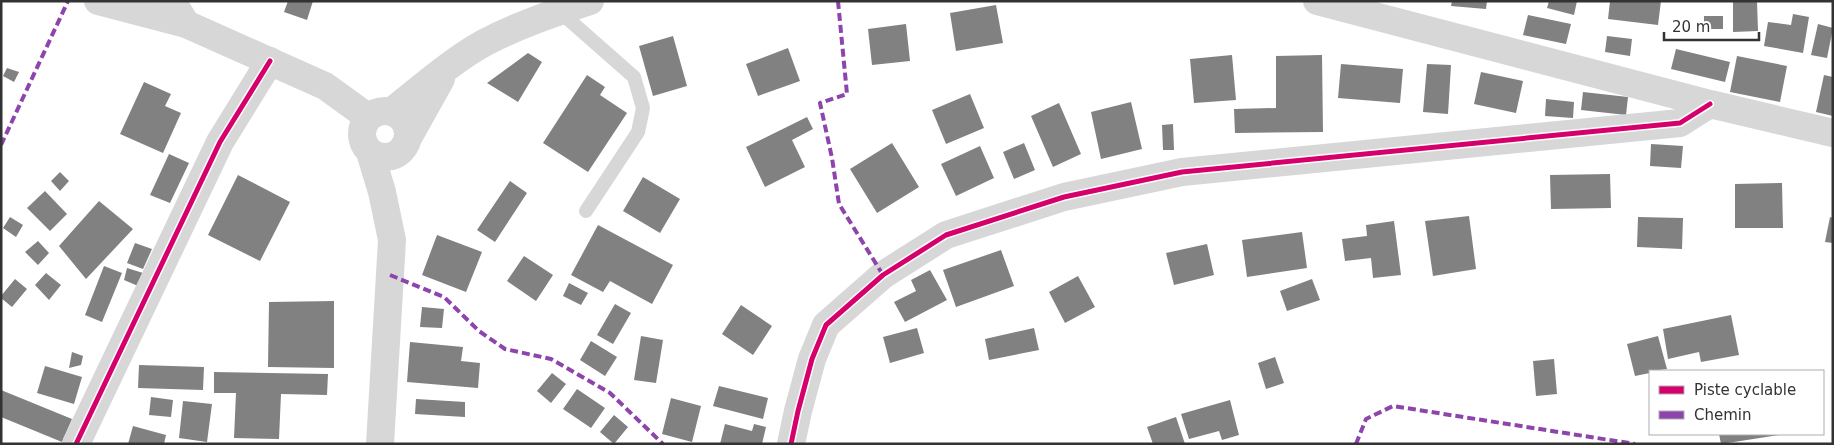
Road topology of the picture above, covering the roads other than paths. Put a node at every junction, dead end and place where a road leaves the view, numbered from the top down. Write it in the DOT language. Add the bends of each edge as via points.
graph roads {
  1 [pos="98,1"];
  2 [pos="590,1"];
  3 [pos="1317,1"];
  4 [pos="559,12"];
  5 [pos="179,13"];
  6 [pos="270,61"];
  7 [pos="447,68"];
  8 [pos="1710,104"];
  9 [pos="373,131"];
  10 [pos="1833,133"];
  11 [pos="402,146"];
  12 [pos="382,192"];
  13 [pos="586,212"];
  14 [pos="76,444"];
  15 [pos="380,444"];
  16 [pos="791,444"];
  1 -- 5 [label="street"];
  2 -- 4 [label="street"];
  3 -- 8 [label="street"];
  4 -- 7 [label="street" via="527,22 482,44"];
  4 -- 13 [label="lane" via="634,78 643,108 638,132"];
  5 -- 6 [label="street"];
  6 -- 9 [label="street" via="325,86"];
  6 -- 14 [label="street" via="220,142"];
  7 -- 9 [label="street"];
  7 -- 11 [label="street"];
  8 -- 10 [label="street"];
  8 -- 16 [label="street" via="1680,123 1182,172 1064,197 946,235 882,275 826,325 812,359"];
  9 -- 11 [label="street" via="377,156 389,157"];
  9 -- 11 [label="street" via="399,115 405,123"];
  9 -- 12 [label="street"];
  11 -- 12 [label="street"];
  12 -- 15 [label="street" via="392,240"];
}
